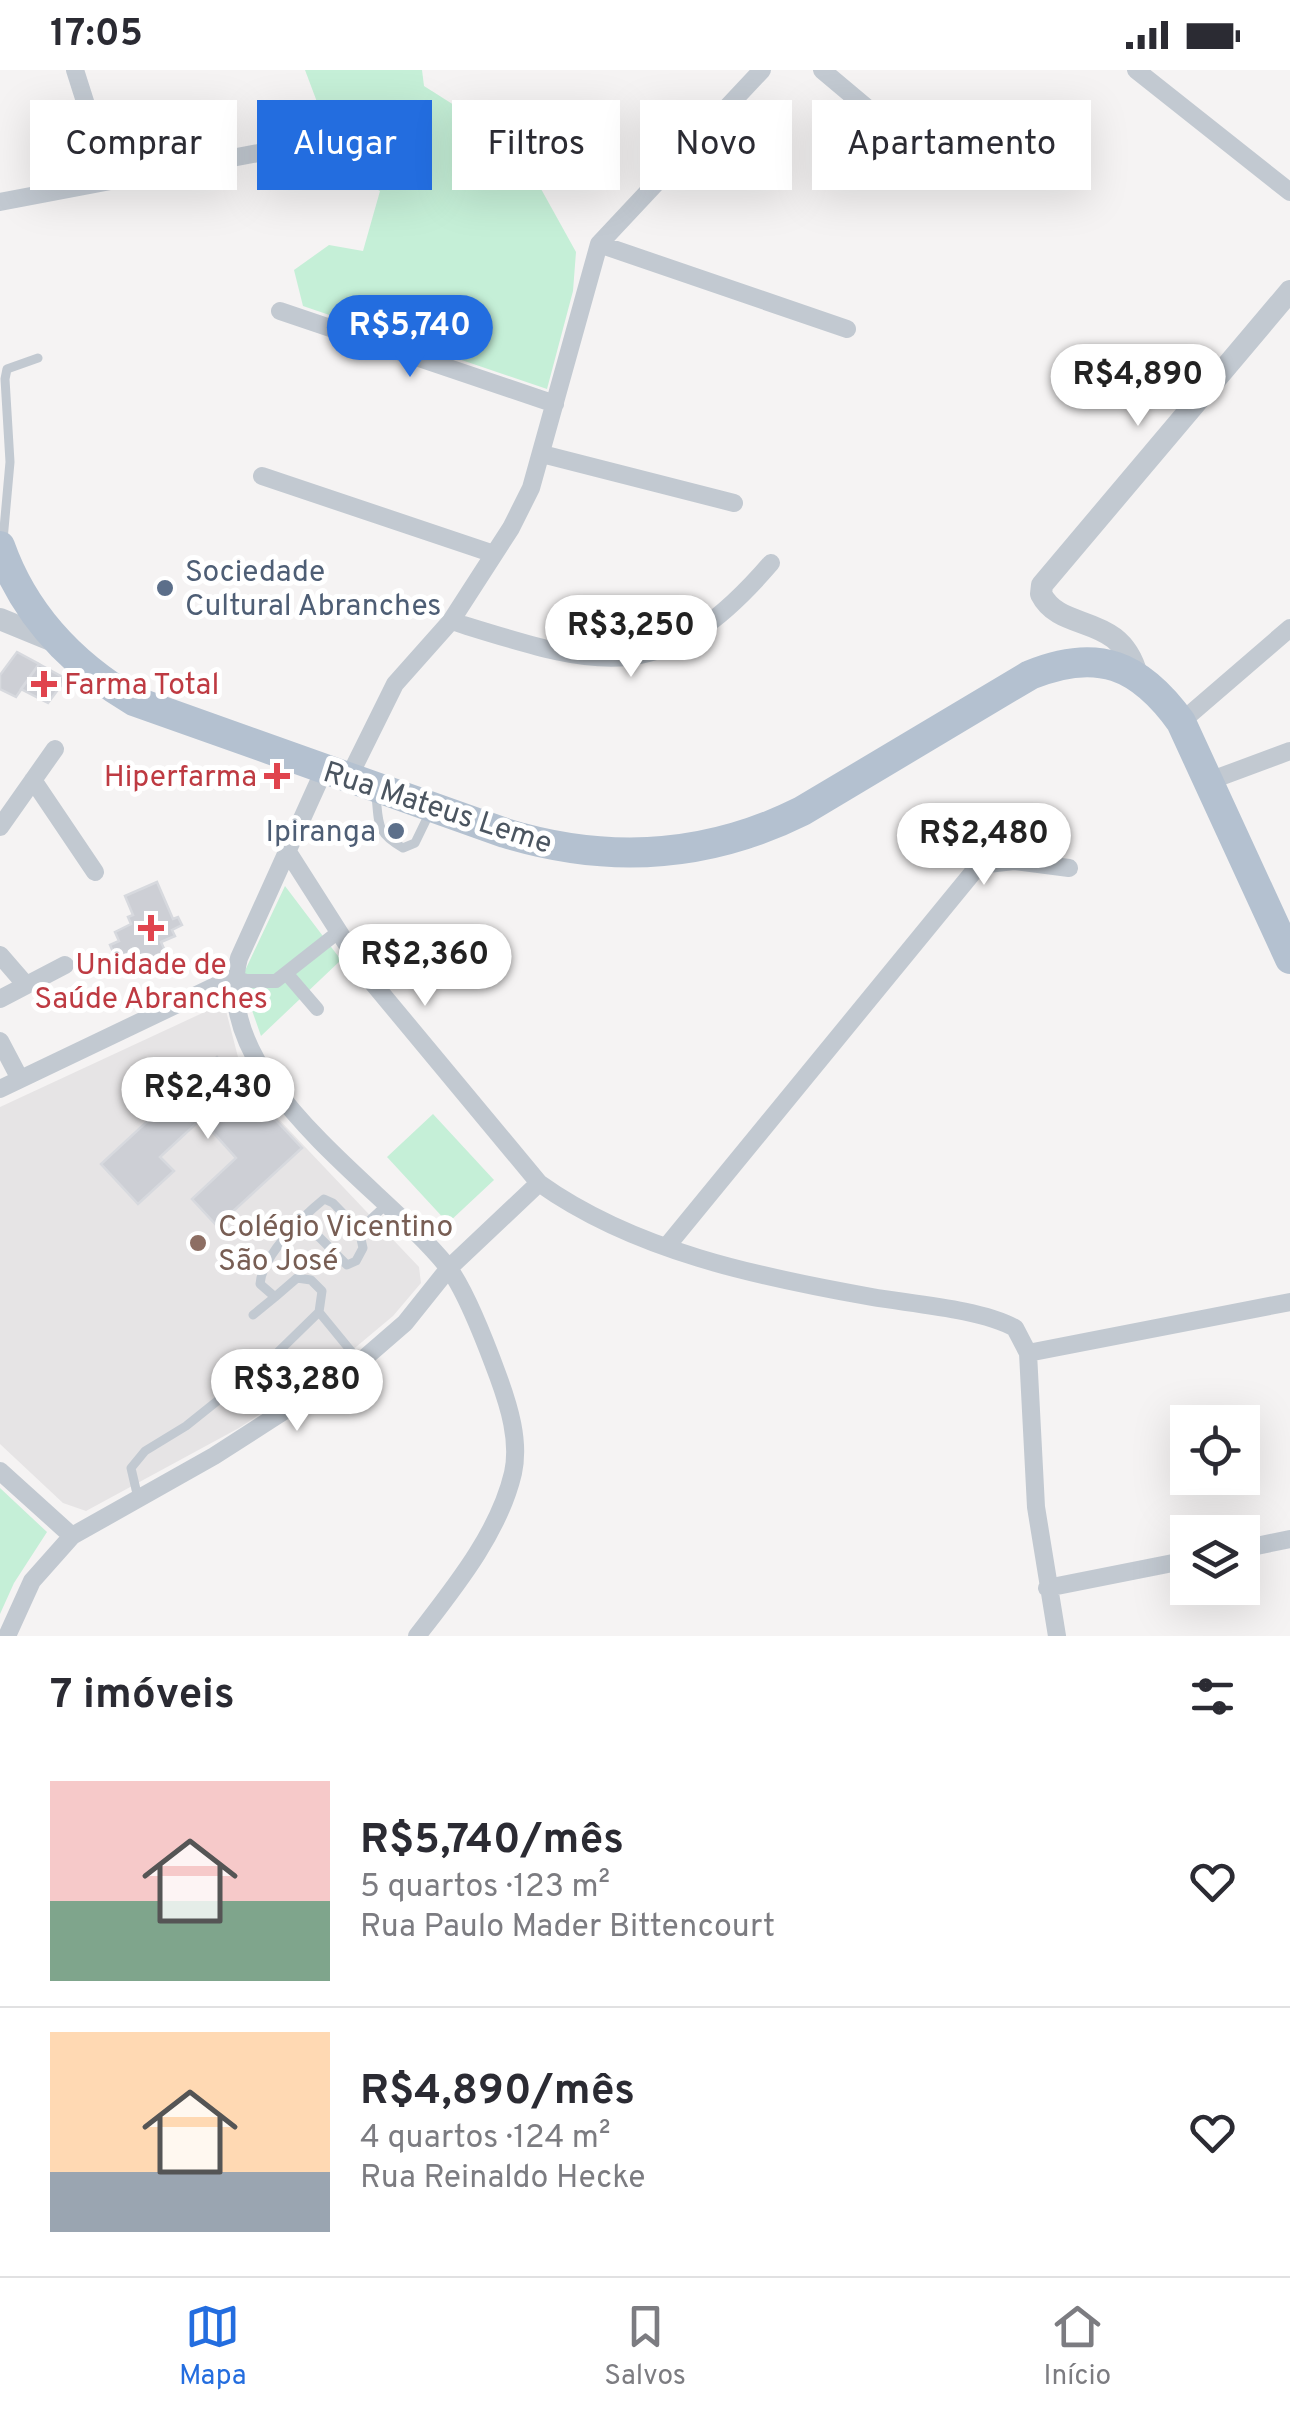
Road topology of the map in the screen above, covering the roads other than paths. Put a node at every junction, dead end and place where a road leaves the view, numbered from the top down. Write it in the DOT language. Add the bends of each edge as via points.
graph roads {
  1 [pos="75,70"];
  2 [pos="762,70"];
  3 [pos="822,70"];
  4 [pos="1136,70"];
  5 [pos="743,78"];
  6 [pos="85,100"];
  7 [pos="858,100"];
  8 [pos="60,190"];
  9 [pos="1290,192"];
  10 [pos="0,202"];
  11 [pos="599,244"];
  12 [pos="1290,291"];
  13 [pos="280,312"];
  14 [pos="847,330"];
  15 [pos="38,358"];
  16 [pos="555,404"];
  17 [pos="542,454"];
  18 [pos="262,476"];
  19 [pos="734,503"];
  20 [pos="1,549"];
  21 [pos="494,554"];
  22 [pos="771,563"];
  23 [pos="0,619"];
  24 [pos="450,621"];
  25 [pos="1290,628"];
  26 [pos="60,643"];
  27 [pos="1137,675"];
  28 [pos="1181,722"];
  29 [pos="55,749"];
  30 [pos="1290,751"];
  31 [pos="349,779"];
  32 [pos="33,780"];
  33 [pos="1209,781"];
  34 [pos="432,808"];
  35 [pos="0,827"];
  36 [pos="914,838"];
  37 [pos="288,852"];
  38 [pos="979,865"];
  39 [pos="1069,868"];
  40 [pos="95,872"];
  41 [pos="337,933"];
  42 [pos="0,955"];
  43 [pos="1290,959"];
  44 [pos="65,965"];
  45 [pos="286,972"];
  46 [pos="234,977"];
  47 [pos="26,986"];
  48 [pos="0,999"];
  49 [pos="317,1009"];
  50 [pos="0,1041"];
  51 [pos="6,1084"];
  52 [pos="539,1183"];
  53 [pos="386,1205"];
  54 [pos="300,1218"];
  55 [pos="359,1230"];
  56 [pos="667,1246"];
  57 [pos="449,1268"];
  58 [pos="274,1297"];
  59 [pos="1290,1302"];
  60 [pos="319,1312"];
  61 [pos="253,1315"];
  62 [pos="1028,1352"];
  63 [pos="360,1362"];
  64 [pos="0,1471"];
  65 [pos="138,1498"];
  66 [pos="72,1536"];
  67 [pos="1290,1540"];
  68 [pos="1260,1546"];
  69 [pos="1170,1564"];
  70 [pos="1047,1588"];
  71 [pos="6,1636"];
  72 [pos="417,1636"];
  73 [pos="1057,1636"];
  1 -- 6 [label="street"];
  2 -- 5 [label="street"];
  3 -- 7 [label="street"];
  4 -- 9 [label="street"];
  5 -- 11 [label="street"];
  8 -- 10 [label="street"];
  11 -- 14 [label="street"];
  11 -- 16 [label="street"];
  12 -- 27 [label="street" via="1047,578 1041,594 1051,607 1112,634 1132,656"];
  13 -- 16 [label="street"];
  15 -- 20 [label="lane" via="7,368 4,379 10,462"];
  16 -- 17 [label="street"];
  17 -- 19 [label="street"];
  17 -- 21 [label="street" via="522,508"];
  18 -- 21 [label="street"];
  20 -- 26 [label="main road" via="22,594"];
  21 -- 24 [label="street"];
  22 -- 24 [label="street" via="702,630 634,656 559,654"];
  23 -- 26 [label="street, Rua Mateus Leme"];
  24 -- 31 [label="street" via="395,684"];
  25 -- 28 [label="street"];
  26 -- 31 [label="main road, Rua Mateus Leme" via="134,701"];
  27 -- 28 [label="main road"];
  27 -- 34 [label="main road, Rua Mateus Leme" via="1101,662 1046,668 802,812 697,848 631,854 560,848"];
  28 -- 33 [label="main road"];
  29 -- 32 [label="street"];
  30 -- 33 [label="street"];
  31 -- 34 [label="main road, Rua Mateus Leme"];
  31 -- 34 [label="lane" via="386,838 403,848 415,843"];
  31 -- 37 [label="street"];
  32 -- 35 [label="street"];
  32 -- 40 [label="street"];
  33 -- 43 [label="main road"];
  36 -- 38 [label="street"];
  37 -- 41 [label="street"];
  37 -- 46 [label="street"];
  38 -- 39 [label="street" via="1014,861"];
  38 -- 56 [label="street"];
  41 -- 45 [label="street"];
  41 -- 52 [label="street"];
  42 -- 47 [label="street"];
  44 -- 47 [label="street"];
  45 -- 46 [label="street" via="276,981"];
  45 -- 49 [label="street"];
  46 -- 51 [label="street"];
  46 -- 53 [label="street" via="262,1074"];
  47 -- 48 [label="street"];
  50 -- 51 [label="street"];
  52 -- 56 [label="street" via="619,1229"];
  52 -- 57 [label="street"];
  53 -- 55 [label="lane"];
  53 -- 57 [label="street"];
  54 -- 55 [label="lane" via="324,1199"];
  54 -- 55 [label="lane" via="347,1266 363,1248"];
  54 -- 58 [label="lane" via="261,1272 260,1284"];
  56 -- 62 [label="street" via="790,1280 1004,1321"];
  57 -- 63 [label="street" via="405,1323"];
  57 -- 72 [label="street" via="498,1374 516,1455 498,1515"];
  58 -- 60 [label="lane" via="296,1278 311,1280 322,1291"];
  58 -- 61 [label="lane"];
  59 -- 62 [label="street"];
  60 -- 63 [label="lane"];
  60 -- 65 [label="lane" via="186,1426 145,1451 132,1468"];
  62 -- 70 [label="street"];
  63 -- 65 [label="street"];
  64 -- 66 [label="street"];
  65 -- 66 [label="street"];
  66 -- 71 [label="street" via="32,1581"];
  67 -- 68 [label="street"];
  69 -- 70 [label="street"];
  70 -- 73 [label="street"];
}
